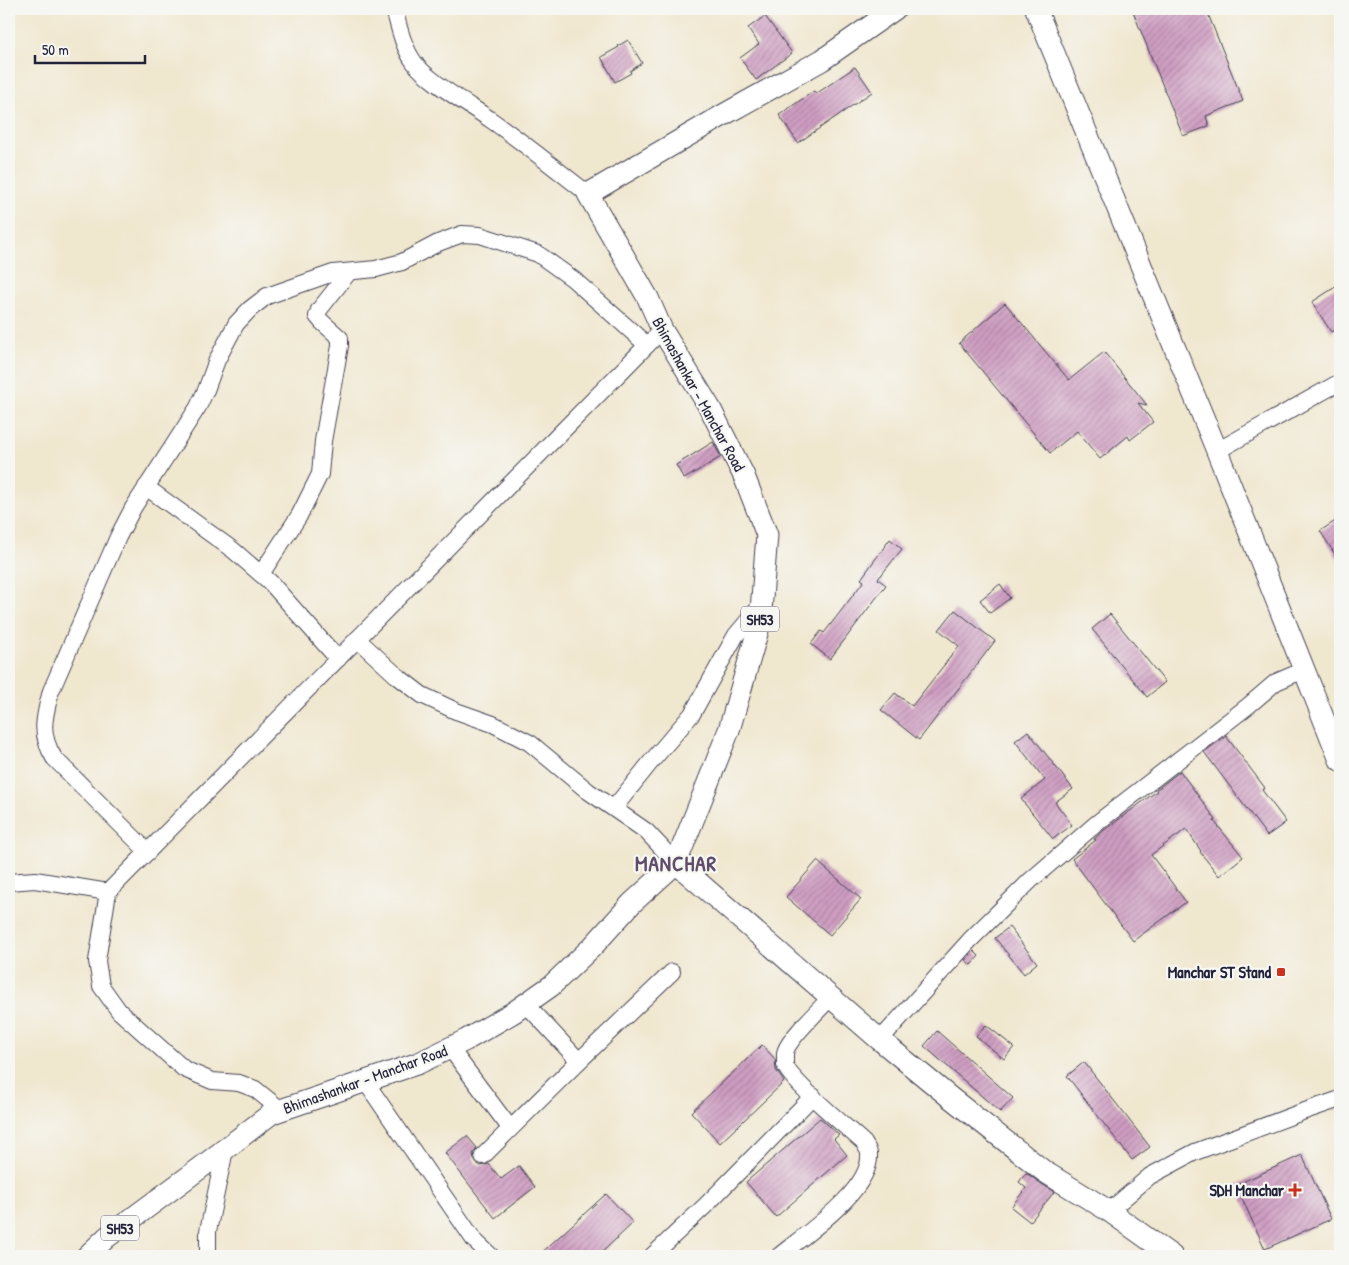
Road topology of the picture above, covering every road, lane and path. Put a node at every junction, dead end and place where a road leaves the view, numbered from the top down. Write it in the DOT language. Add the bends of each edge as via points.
graph roads {
  1 [pos="394,9"];
  2 [pos="895,9"];
  3 [pos="1036,9"];
  4 [pos="588,194"];
  5 [pos="349,272"];
  6 [pos="662,330"];
  7 [pos="647,345"];
  8 [pos="1340,382"];
  9 [pos="1218,450"];
  10 [pos="146,487"];
  11 [pos="261,574"];
  12 [pos="763,603"];
  13 [pos="357,639"];
  14 [pos="338,659"];
  15 [pos="1304,670"];
  16 [pos="1340,760"];
  17 [pos="614,808"];
  18 [pos="148,852"];
  19 [pos="676,863"];
  20 [pos="9,882"];
  21 [pos="108,892"];
  22 [pos="672,972"];
  23 [pos="831,997"];
  24 [pos="526,1004"];
  25 [pos="880,1040"];
  26 [pos="450,1048"];
  27 [pos="579,1060"];
  28 [pos="364,1081"];
  29 [pos="813,1096"];
  30 [pos="1340,1099"];
  31 [pos="281,1110"];
  32 [pos="510,1128"];
  33 [pos="225,1150"];
  34 [pos="483,1156"];
  35 [pos="1109,1211"];
  36 [pos="1165,1254"];
  37 [pos="88,1256"];
  38 [pos="208,1256"];
  39 [pos="491,1256"];
  40 [pos="652,1256"];
  41 [pos="779,1256"];
  1 -- 4 [label="street" via="400,34 414,63"];
  2 -- 4 [label="main road" via="822,60"];
  3 -- 9 [label="main road"];
  4 -- 6 [label="main road, Bhimashankar - Manchar Road / SH53" via="648,298"];
  5 -- 7 [label="street" via="402,262 462,234 480,235 538,254 573,279"];
  5 -- 10 [label="street" via="333,273 267,296 250,309 227,339 198,407"];
  5 -- 11 [label="street" via="317,316 340,338 320,474 299,516"];
  6 -- 7 [label="street"];
  6 -- 12 [label="main road, Bhimashankar - Manchar Road / SH53" via="710,408 744,476 767,534"];
  7 -- 13 [label="street"];
  8 -- 9 [label="street"];
  9 -- 15 [label="main road"];
  10 -- 11 [label="street"];
  10 -- 18 [label="street" via="118,537 51,691 43,731 46,745 54,758"];
  11 -- 14 [label="street"];
  12 -- 17 [label="street" via="736,635 692,714"];
  12 -- 19 [label="main road, Bhimashankar - Manchar Road / SH53" via="728,730"];
  13 -- 14 [label="street"];
  13 -- 17 [label="street" via="422,695 530,743"];
  14 -- 18 [label="street"];
  15 -- 16 [label="main road"];
  15 -- 25 [label="street" via="1276,682 1097,822 970,940"];
  17 -- 19 [label="street" via="646,831"];
  18 -- 21 [label="street"];
  19 -- 23 [label="main road"];
  19 -- 24 [label="main road, Bhimashankar - Manchar Road / SH53" via="632,903 594,946 551,986"];
  20 -- 21 [label="street" via="35,880"];
  21 -- 31 [label="street" via="97,961 101,986 119,1011 184,1069 212,1081 239,1083 255,1089"];
  22 -- 27 [label="street"];
  23 -- 25 [label="main road"];
  23 -- 29 [label="street" via="793,1038 785,1052 785,1065"];
  24 -- 26 [label="main road, Bhimashankar - Manchar Road / SH53"];
  24 -- 27 [label="street"];
  25 -- 35 [label="main road" via="1045,1172"];
  26 -- 28 [label="main road, Bhimashankar - Manchar Road / SH53" via="419,1063"];
  26 -- 32 [label="street"];
  27 -- 32 [label="street"];
  28 -- 31 [label="main road, Bhimashankar - Manchar Road / SH53"];
  28 -- 39 [label="street" via="474,1240"];
  29 -- 40 [label="street"];
  29 -- 41 [label="street" via="864,1143 870,1152 868,1164 847,1199"];
  30 -- 35 [label="street" via="1195,1152 1150,1176"];
  31 -- 33 [label="main road, Bhimashankar - Manchar Road / SH53" via="272,1113"];
  32 -- 34 [label="street"];
  33 -- 37 [label="main road, Bhimashankar - Manchar Road / SH53" via="107,1237"];
  33 -- 38 [label="street" via="208,1231"];
  35 -- 36 [label="main road"];
}
